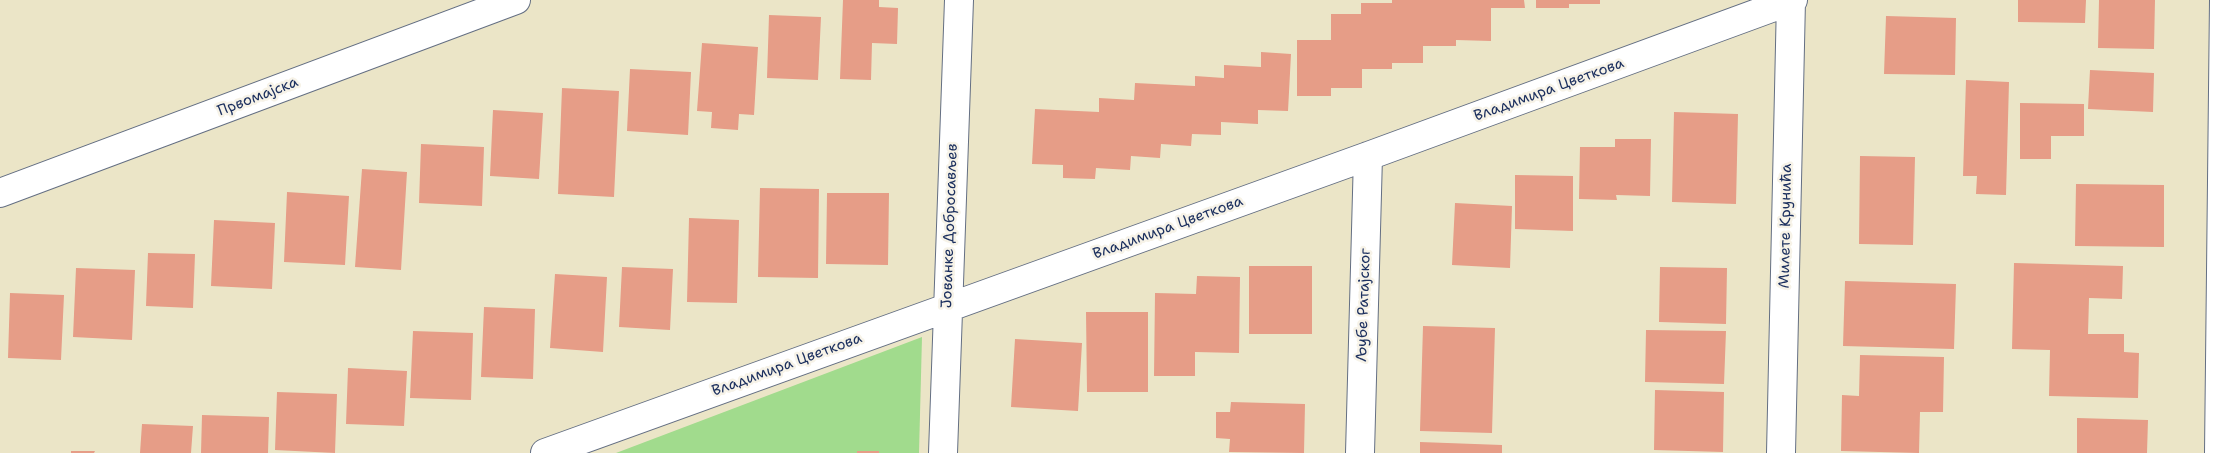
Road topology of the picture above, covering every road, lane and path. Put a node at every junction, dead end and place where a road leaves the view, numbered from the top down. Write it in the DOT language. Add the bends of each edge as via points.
graph roads {
  1 [pos="516,0"];
  2 [pos="959,0"];
  3 [pos="1792,0"];
  4 [pos="2224,0"];
  5 [pos="1368,156"];
  6 [pos="0,193"];
  7 [pos="947,307"];
  8 [pos="545,453"];
  9 [pos="943,453"];
  10 [pos="1360,453"];
  11 [pos="1781,453"];
  12 [pos="2219,453"];
  1 -- 6 [label="street, Првомајска"];
  2 -- 7 [label="street, Јованке Добросављев"];
  3 -- 5 [label="street, Владимира Цветкова"];
  3 -- 11 [label="street, Милете Крунића"];
  4 -- 12 [label="street"];
  5 -- 7 [label="street, Владимира Цветкова"];
  5 -- 10 [label="street, Љубе Ратајског"];
  7 -- 8 [label="street, Владимира Цветкова"];
  7 -- 9 [label="street, Јованке Добросављев"];
}
